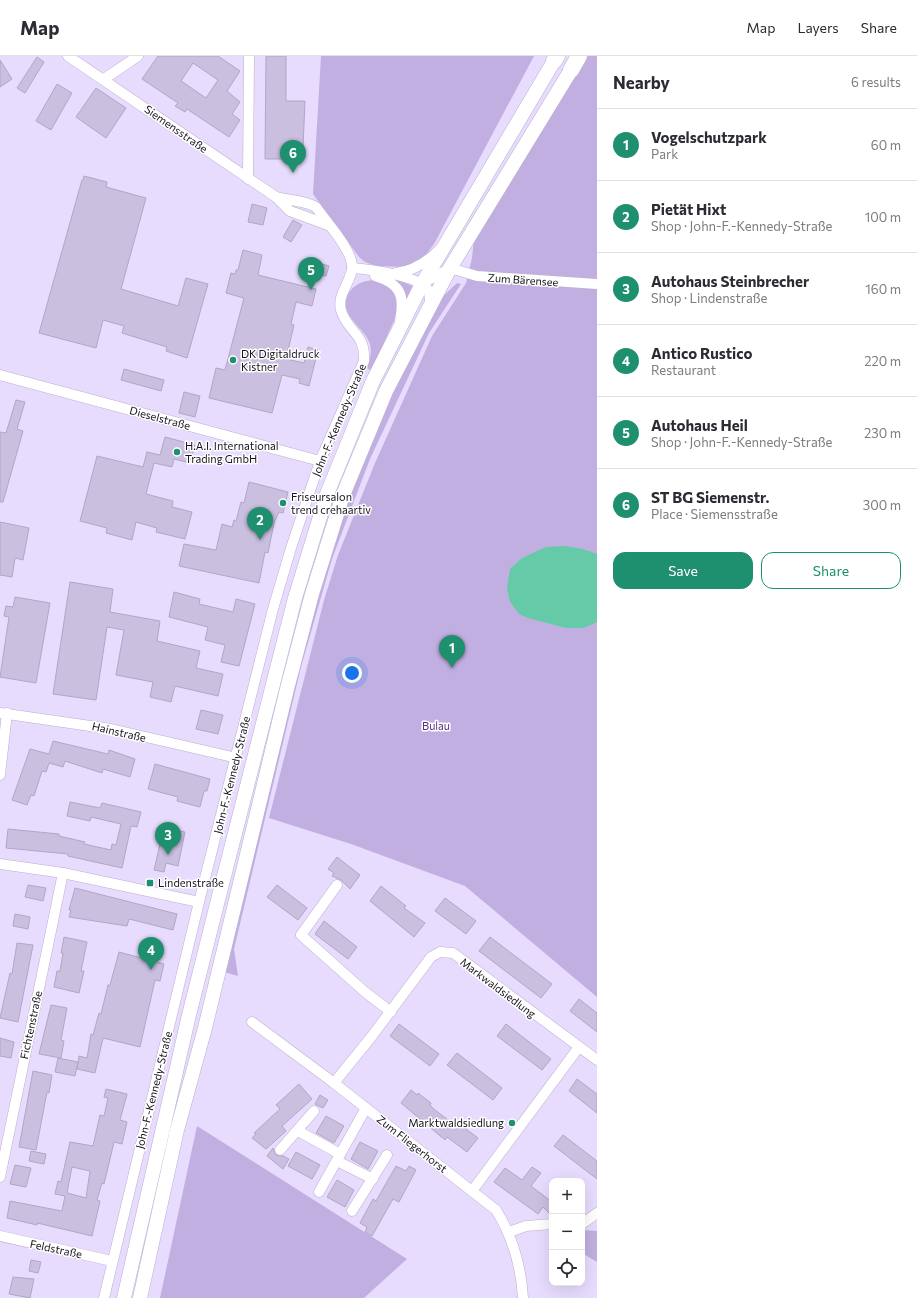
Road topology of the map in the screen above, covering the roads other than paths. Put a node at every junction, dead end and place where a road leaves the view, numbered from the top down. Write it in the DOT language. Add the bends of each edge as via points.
graph roads {
  1 [pos="68,56"];
  2 [pos="138,56"];
  3 [pos="249,56"];
  4 [pos="555,58"];
  5 [pos="576,60"];
  6 [pos="104,80"];
  7 [pos="248,179"];
  8 [pos="276,196"];
  9 [pos="328,225"];
  10 [pos="450,239"];
  11 [pos="352,268"];
  12 [pos="450,268"];
  13 [pos="392,274"];
  14 [pos="422,284"];
  15 [pos="597,284"];
  16 [pos="430,306"];
  17 [pos="398,332"];
  18 [pos="0,375"];
  19 [pos="320,461"];
  20 [pos="3,713"];
  21 [pos="237,758"];
  22 [pos="0,775"];
  23 [pos="0,864"];
  24 [pos="63,873"];
  25 [pos="337,885"];
  26 [pos="199,902"];
  27 [pos="391,1012"];
  28 [pos="252,1022"];
  29 [pos="579,1047"];
  30 [pos="597,1060"];
  31 [pos="334,1083"];
  32 [pos="366,1108"];
  33 [pos="314,1111"];
  34 [pos="298,1131"];
  35 [pos="280,1150"];
  36 [pos="387,1155"];
  37 [pos="339,1158"];
  38 [pos="0,1177"];
  39 [pos="373,1179"];
  40 [pos="472,1191"];
  41 [pos="319,1192"];
  42 [pos="352,1211"];
  43 [pos="597,1213"];
  44 [pos="585,1222"];
  45 [pos="549,1224"];
  46 [pos="509,1232"];
  47 [pos="0,1236"];
  48 [pos="112,1261"];
  49 [pos="104,1298"];
  50 [pos="124,1298"];
  51 [pos="140,1298"];
  52 [pos="524,1298"];
  1 -- 6 [label="street, Siemensstraße"];
  2 -- 6 [label="street"];
  3 -- 7 [label="street"];
  4 -- 10 [label="main road"];
  5 -- 12 [label="main road"];
  6 -- 7 [label="street, Siemensstraße"];
  7 -- 8 [label="street, Siemensstraße"];
  8 -- 9 [label="street, Siemensstraße" via="290,211"];
  8 -- 9 [label="street, Siemensstraße" via="294,202 310,203 316,207"];
  9 -- 11 [label="street, Siemensstraße" via="346,249"];
  10 -- 12 [label="street"];
  10 -- 13 [label="street" via="417,268"];
  10 -- 14 [label="main road"];
  11 -- 13 [label="street"];
  11 -- 17 [label="street" via="386,279 400,291 402,306"];
  11 -- 19 [label="street, John-F.-Kennedy-Straße" via="341,297 340,309 345,320 363,343 364,361"];
  12 -- 14 [label="street"];
  12 -- 15 [label="street, Zum Bärensee" via="476,276"];
  12 -- 16 [label="main road"];
  13 -- 14 [label="street"];
  14 -- 16 [label="street" via="428,291"];
  14 -- 17 [label="main road"];
  16 -- 51 [label="main road" via="386,391 358,456 338,509 312,594 205,1028 177,1130"];
  17 -- 50 [label="main road" via="373,381 327,494 295,598 189,1015"];
  18 -- 19 [label="street, Dieselstraße"];
  19 -- 21 [label="street, John-F.-Kennedy-Straße" via="273,609"];
  20 -- 21 [label="street, Hainstraße" via="110,728"];
  20 -- 22 [label="street"];
  21 -- 26 [label="street, John-F.-Kennedy-Straße"];
  23 -- 24 [label="street"];
  24 -- 26 [label="street"];
  24 -- 38 [label="street, Fichtenstraße"];
  25 -- 27 [label="street" via="301,935"];
  26 -- 48 [label="street, John-F.-Kennedy-Straße"];
  27 -- 29 [label="street, Markwaldsiedlung" via="431,957 440,952 453,953"];
  27 -- 31 [label="street, Markwaldsiedlung"];
  28 -- 31 [label="street, Zum Fliegerhorst"];
  29 -- 30 [label="street, Markwaldsiedlung"];
  29 -- 40 [label="street"];
  31 -- 32 [label="street, Zum Fliegerhorst"];
  32 -- 37 [label="street"];
  32 -- 40 [label="street, Zum Fliegerhorst"];
  33 -- 34 [label="street"];
  34 -- 35 [label="street"];
  34 -- 37 [label="street"];
  36 -- 39 [label="street"];
  37 -- 39 [label="street"];
  37 -- 41 [label="street"];
  39 -- 42 [label="street"];
  40 -- 46 [label="street, Zum Fliegerhorst" via="496,1210"];
  43 -- 44 [label="street"];
  45 -- 46 [label="street" via="526,1226"];
  46 -- 52 [label="street, Zum Fliegerhorst" via="519,1261"];
  47 -- 48 [label="street, Feldstraße"];
  48 -- 49 [label="street, John-F.-Kennedy-Straße"];
}
